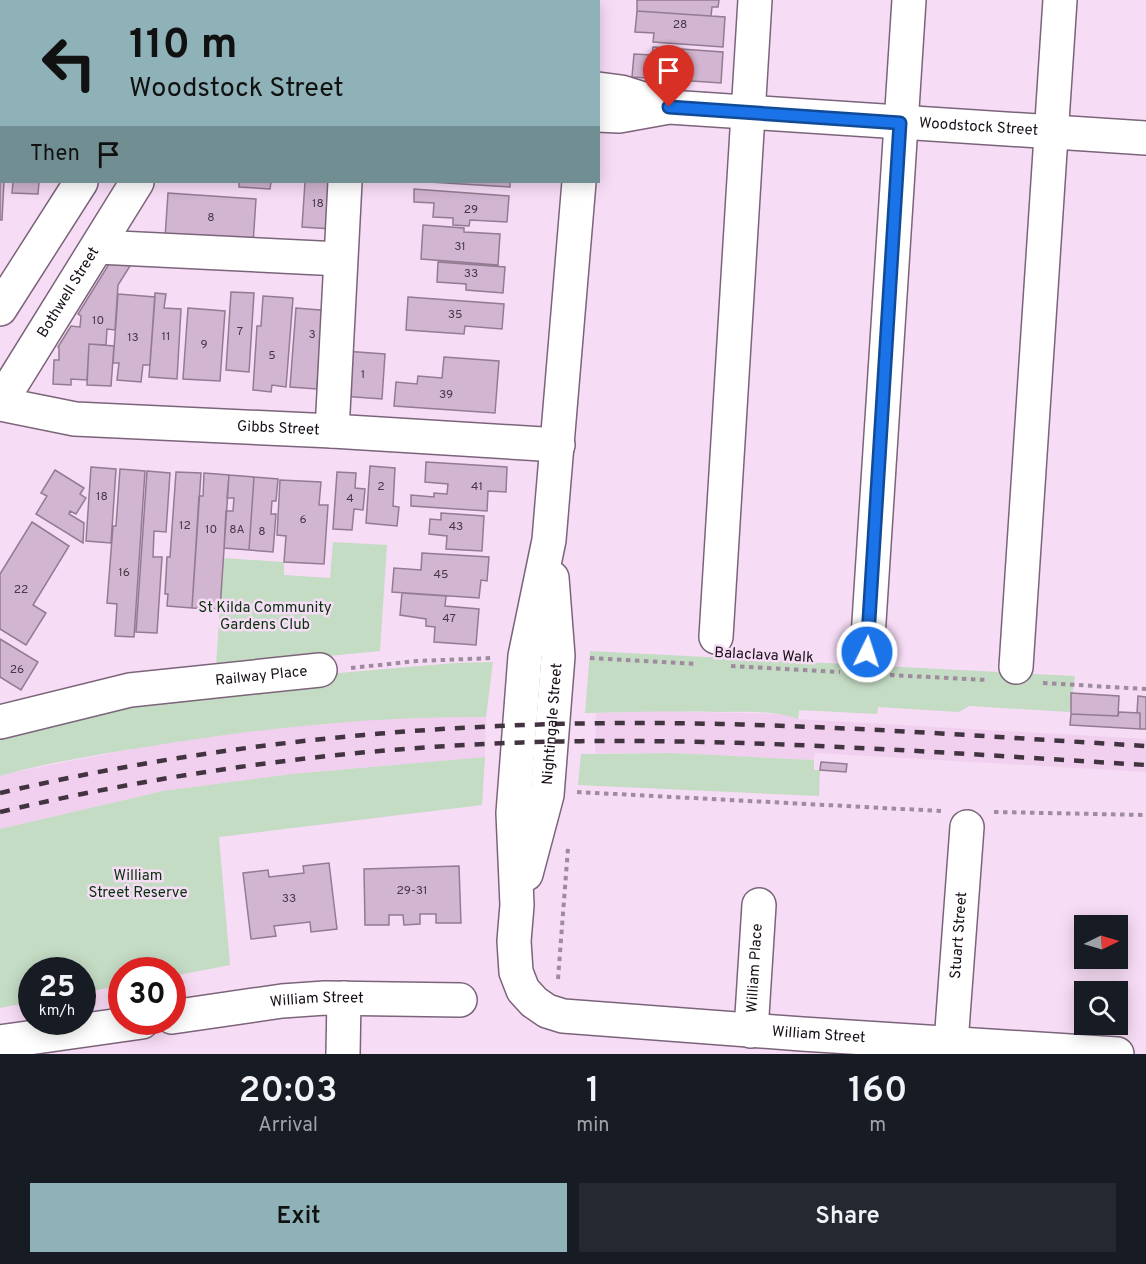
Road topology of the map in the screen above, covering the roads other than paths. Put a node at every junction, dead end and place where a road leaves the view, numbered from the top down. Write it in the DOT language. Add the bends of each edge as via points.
graph roads {
  1 [pos="755,0"];
  2 [pos="909,0"];
  3 [pos="1060,0"];
  4 [pos="600,91"];
  5 [pos="669,107"];
  6 [pos="748,112"];
  7 [pos="600,115"];
  8 [pos="900,123"];
  9 [pos="1051,132"];
  10 [pos="1146,138"];
  11 [pos="80,183"];
  12 [pos="136,183"];
  13 [pos="345,183"];
  14 [pos="578,183"];
  15 [pos="98,247"];
  16 [pos="340,259"];
  17 [pos="0,309"];
  18 [pos="0,404"];
  19 [pos="332,431"];
  20 [pos="558,445"];
  21 [pos="549,540"];
  22 [pos="714,655"];
  23 [pos="866,666"];
  24 [pos="320,670"];
  25 [pos="1015,677"];
  26 [pos="0,722"];
  27 [pos="969,817"];
  28 [pos="759,904"];
  29 [pos="517,905"];
  30 [pos="528,996"];
  31 [pos="344,998"];
  32 [pos="460,1000"];
  33 [pos="186,1015"];
  34 [pos="108,1027"];
  35 [pos="751,1031"];
  36 [pos="0,1042"];
  37 [pos="951,1043"];
  38 [pos="801,1044"];
  39 [pos="343,1054"];
  40 [pos="1117,1054"];
  1 -- 6 [label="street"];
  2 -- 8 [label="street"];
  3 -- 9 [label="street"];
  4 -- 5 [label="street, Woodstock Street" via="621,92"];
  5 -- 6 [label="street, Woodstock Street"];
  5 -- 7 [label="street, Woodstock Street" via="619,116"];
  6 -- 8 [label="street, Woodstock Street"];
  6 -- 22 [label="street"];
  8 -- 9 [label="street, Woodstock Street"];
  8 -- 23 [label="street"];
  9 -- 10 [label="street, Woodstock Street"];
  9 -- 25 [label="street"];
  11 -- 17 [label="street"];
  12 -- 15 [label="street, Bothwell Street"];
  13 -- 16 [label="street"];
  14 -- 20 [label="street, Nightingale Street"];
  15 -- 16 [label="street"];
  15 -- 18 [label="street, Bothwell Street"];
  16 -- 19 [label="street"];
  18 -- 19 [label="street, Gibbs Street" via="75,419"];
  19 -- 20 [label="street, Gibbs Street"];
  20 -- 21 [label="street, Nightingale Street"];
  21 -- 29 [label="street, Nightingale Street" via="525,656 513,813"];
  21 -- 29 [label="street, Nightingale Street" via="558,656 547,795"];
  24 -- 26 [label="street, Railway Place" via="130,690"];
  27 -- 37 [label="street, Stuart Street"];
  28 -- 35 [label="street, William Place"];
  29 -- 30 [label="street, Nightingale Street" via="514,965"];
  30 -- 35 [label="street, William Street" via="547,1011 563,1016"];
  31 -- 32 [label="street, William Street"];
  31 -- 33 [label="street, William Street" via="282,1001"];
  31 -- 39 [label="street"];
  34 -- 36 [label="street"];
  35 -- 38 [label="street, William Street"];
  37 -- 38 [label="street, William Street"];
  37 -- 40 [label="street, William Street"];
}
